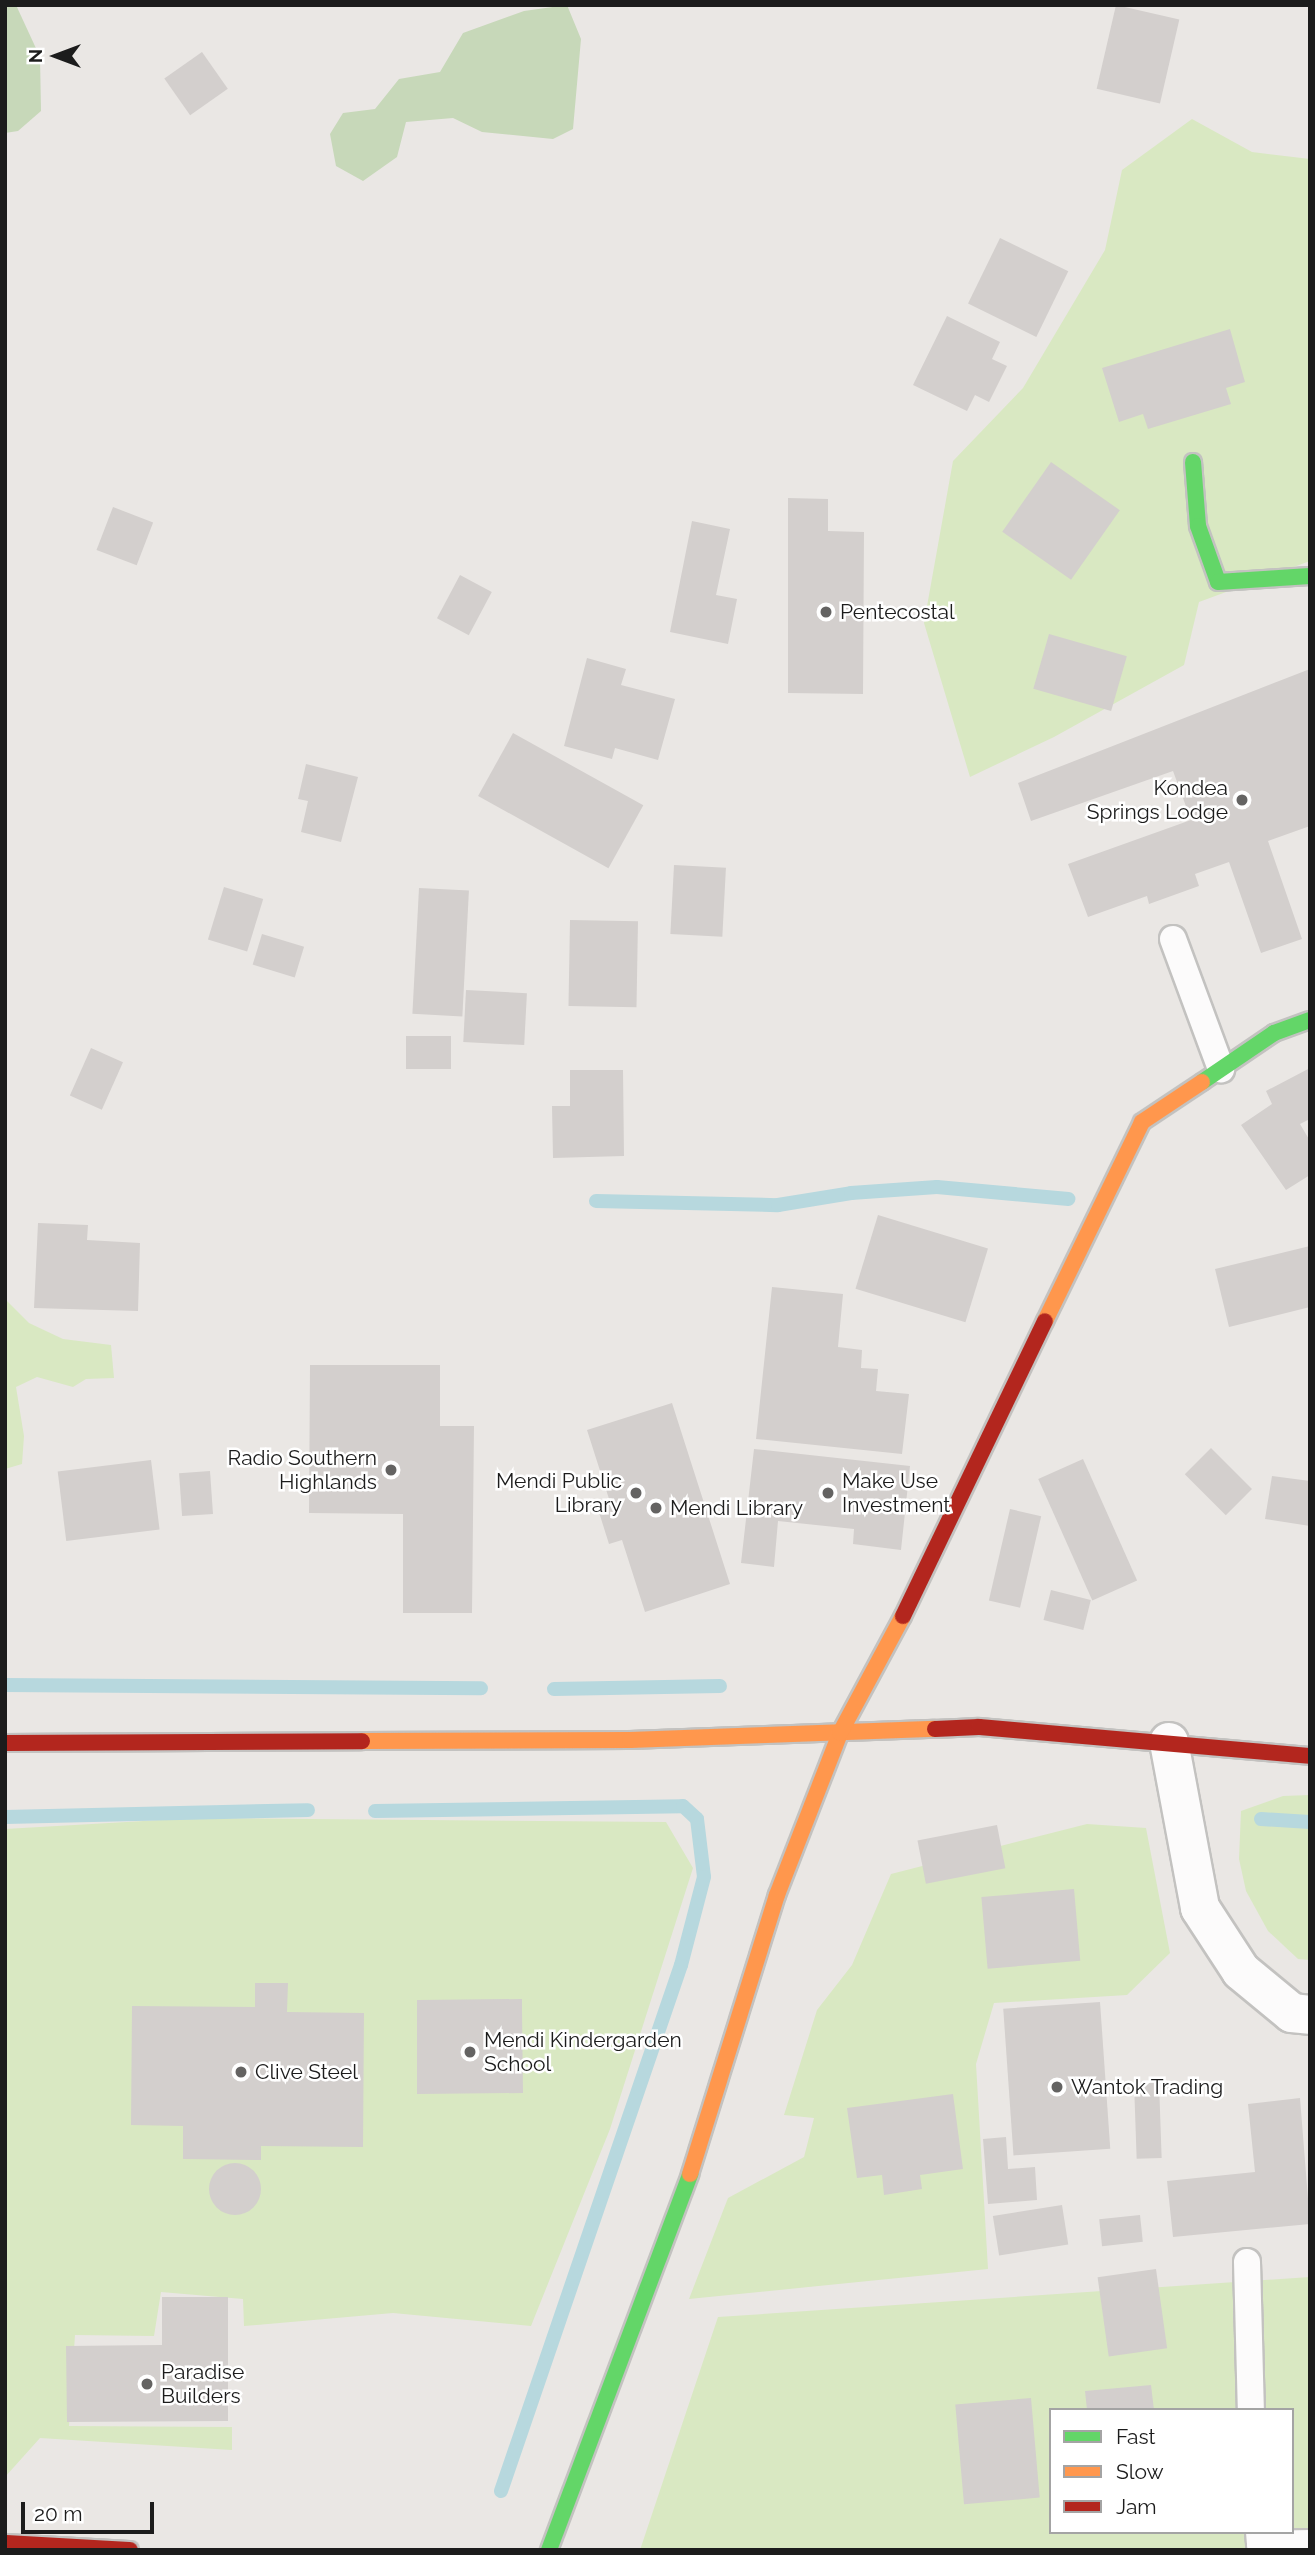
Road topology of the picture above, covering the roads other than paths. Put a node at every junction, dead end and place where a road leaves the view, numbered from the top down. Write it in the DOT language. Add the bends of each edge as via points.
graph roads {
  1 [pos="1193,461"];
  2 [pos="1310,576"];
  3 [pos="1173,939"];
  4 [pos="1310,1020"];
  5 [pos="1221,1069"];
  6 [pos="840,1733"];
  7 [pos="1169,1742"];
  8 [pos="5,1743"];
  9 [pos="1310,1756"];
  10 [pos="1310,2015"];
  11 [pos="1247,2262"];
  12 [pos="1251,2408"];
  13 [pos="1259,2534"];
  14 [pos="5,2543"];
  15 [pos="1310,2543"];
  16 [pos="129,2550"];
  17 [pos="549,2550"];
  1 -- 2 [label="street" via="1198,526 1219,582"];
  3 -- 5 [label="lane"];
  4 -- 5 [label="street" via="1274,1033"];
  5 -- 6 [label="street" via="1142,1122 895,1632"];
  6 -- 7 [label="street" via="979,1727"];
  6 -- 8 [label="street" via="618,1741"];
  6 -- 17 [label="street" via="776,1895 706,2131"];
  7 -- 9 [label="street"];
  7 -- 10 [label="street" via="1200,1908 1241,1971 1292,2013"];
  11 -- 12 [label="lane"];
  13 -- 15 [label="lane" via="1260,2544"];
  14 -- 16 [label="street"];
}
